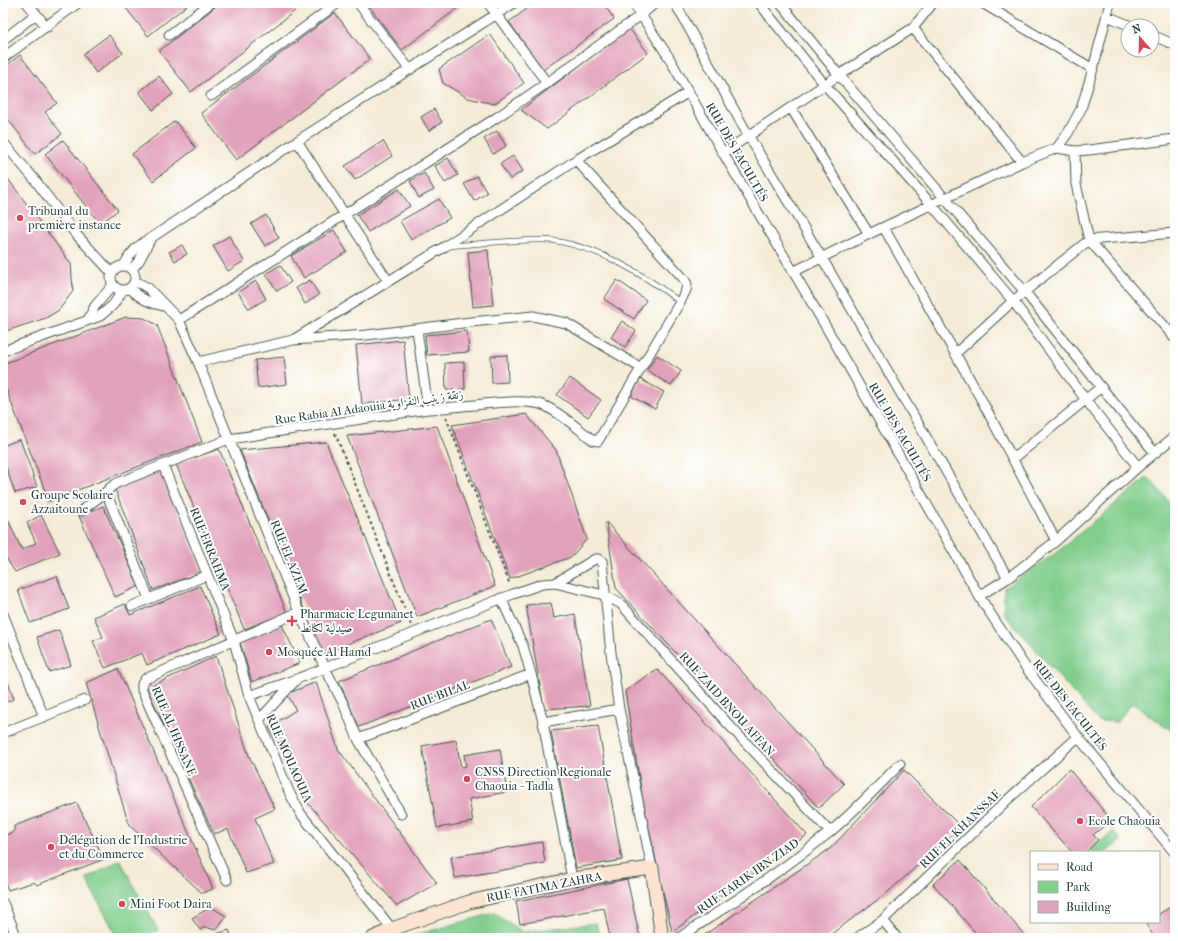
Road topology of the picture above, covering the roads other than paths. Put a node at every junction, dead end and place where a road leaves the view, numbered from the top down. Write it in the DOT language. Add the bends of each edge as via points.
graph roads {
  1 [pos="27,3"];
  2 [pos="78,3"];
  3 [pos="211,3"];
  4 [pos="338,3"];
  5 [pos="358,3"];
  6 [pos="488,3"];
  7 [pos="514,3"];
  8 [pos="633,3"];
  9 [pos="655,3"];
  10 [pos="675,3"];
  11 [pos="760,3"];
  12 [pos="933,3"];
  13 [pos="982,3"];
  14 [pos="1110,3"];
  15 [pos="782,4"];
  16 [pos="767,13"];
  17 [pos="36,14"];
  18 [pos="497,14"];
  19 [pos="641,15"];
  20 [pos="1107,16"];
  21 [pos="1120,21"];
  22 [pos="47,27"];
  23 [pos="913,28"];
  24 [pos="169,35"];
  25 [pos="1160,39"];
  26 [pos="3,40"];
  27 [pos="1175,46"];
  28 [pos="3,58"];
  29 [pos="1094,69"];
  30 [pos="410,70"];
  31 [pos="839,75"];
  32 [pos="547,83"];
  33 [pos="825,85"];
  34 [pos="689,92"];
  35 [pos="211,96"];
  36 [pos="791,108"];
  37 [pos="748,135"];
  38 [pos="1175,139"];
  39 [pos="297,141"];
  40 [pos="3,142"];
  41 [pos="1057,148"];
  42 [pos="1075,150"];
  43 [pos="723,153"];
  44 [pos="576,160"];
  45 [pos="1022,162"];
  46 [pos="944,199"];
  47 [pos="932,205"];
  48 [pos="345,214"];
  49 [pos="884,228"];
  50 [pos="1175,233"];
  51 [pos="869,234"];
  52 [pos="1089,240"];
  53 [pos="444,247"];
  54 [pos="822,258"];
  55 [pos="128,267"];
  56 [pos="793,272"];
  57 [pos="112,273"];
  58 [pos="388,280"];
  59 [pos="113,285"];
  60 [pos="130,287"];
  61 [pos="1025,292"];
  62 [pos="680,302"];
  63 [pos="1013,302"];
  64 [pos="88,320"];
  65 [pos="179,320"];
  66 [pos="417,330"];
  67 [pos="1175,338"];
  68 [pos="293,340"];
  69 [pos="3,352"];
  70 [pos="956,353"];
  71 [pos="198,362"];
  72 [pos="641,368"];
  73 [pos="1101,387"];
  74 [pos="1086,400"];
  75 [pos="428,409"];
  76 [pos="1175,436"];
  77 [pos="229,439"];
  78 [pos="1155,453"];
  79 [pos="1013,459"];
  80 [pos="164,465"];
  81 [pos="1138,467"];
  82 [pos="106,492"];
  83 [pos="81,511"];
  84 [pos="1056,541"];
  85 [pos="207,575"];
  86 [pos="1008,578"];
  87 [pos="555,583"];
  88 [pos="604,595"];
  89 [pos="979,596"];
  90 [pos="502,598"];
  91 [pos="149,599"];
  92 [pos="132,606"];
  93 [pos="299,612"];
  94 [pos="3,614"];
  95 [pos="234,641"];
  96 [pos="325,668"];
  97 [pos="531,674"];
  98 [pos="297,679"];
  99 [pos="249,696"];
  100 [pos="85,700"];
  101 [pos="619,709"];
  102 [pos="44,717"];
  103 [pos="259,720"];
  104 [pos="543,722"];
  105 [pos="3,733"];
  106 [pos="1078,737"];
  107 [pos="358,739"];
  108 [pos="900,764"];
  109 [pos="401,814"];
  110 [pos="830,832"];
  111 [pos="1175,853"];
  112 [pos="652,868"];
  113 [pos="572,879"];
  114 [pos="227,880"];
  115 [pos="3,903"];
  116 [pos="883,920"];
  117 [pos="392,929"];
  118 [pos="17,938"];
  119 [pos="373,938"];
  120 [pos="662,938"];
  121 [pos="679,938"];
  122 [pos="857,938"];
  123 [pos="897,938"];
  1 -- 17 [label="street"];
  2 -- 22 [label="street"];
  3 -- 24 [label="street"];
  4 -- 35 [label="street"];
  5 -- 30 [label="street"];
  6 -- 18 [label="street"];
  7 -- 18 [label="street"];
  8 -- 19 [label="street, RUE DES FACULTÉS"];
  9 -- 19 [label="street"];
  10 -- 37 [label="street"];
  11 -- 16 [label="street"];
  12 -- 23 [label="street"];
  13 -- 29 [label="street"];
  14 -- 20 [label="street"];
  15 -- 16 [label="street"];
  15 -- 31 [label="street"];
  16 -- 33 [label="street"];
  17 -- 22 [label="street"];
  17 -- 26 [label="street"];
  18 -- 30 [label="street"];
  18 -- 32 [label="street"];
  19 -- 32 [label="street"];
  19 -- 34 [label="street, RUE DES FACULTÉS"];
  20 -- 21 [label="street"];
  20 -- 29 [label="street"];
  22 -- 28 [label="street"];
  23 -- 31 [label="street"];
  23 -- 45 [label="street"];
  25 -- 27 [label="street"];
  29 -- 41 [label="street" via="1081,109"];
  30 -- 39 [label="street"];
  31 -- 33 [label="street"];
  31 -- 46 [label="street"];
  32 -- 48 [label="street"];
  33 -- 36 [label="street"];
  33 -- 47 [label="street"];
  34 -- 43 [label="street, RUE DES FACULTÉS"];
  34 -- 44 [label="street"];
  36 -- 37 [label="street"];
  36 -- 51 [label="street"];
  37 -- 43 [label="street"];
  37 -- 54 [label="street"];
  38 -- 42 [label="street"];
  39 -- 48 [label="street"];
  39 -- 55 [label="street" via="135,248 129,255"];
  40 -- 57 [label="street" via="74,232"];
  41 -- 42 [label="street"];
  41 -- 45 [label="street"];
  42 -- 52 [label="street" via="1076,184"];
  43 -- 56 [label="street, RUE DES FACULTÉS"];
  44 -- 53 [label="street"];
  44 -- 62 [label="street" via="684,279 687,284 686,290"];
  45 -- 46 [label="street"];
  46 -- 47 [label="street"];
  46 -- 61 [label="street"];
  47 -- 49 [label="street"];
  47 -- 63 [label="street"];
  48 -- 58 [label="street"];
  48 -- 65 [label="street"];
  49 -- 51 [label="street"];
  49 -- 70 [label="street"];
  50 -- 52 [label="street"];
  51 -- 54 [label="street"];
  52 -- 61 [label="street"];
  52 -- 67 [label="street"];
  53 -- 58 [label="street"];
  53 -- 62 [label="lane" via="531,240 577,246 623,265 652,281"];
  54 -- 56 [label="street"];
  54 -- 86 [label="street"];
  55 -- 57 [label="street" via="119,266"];
  55 -- 60 [label="street" via="135,274"];
  56 -- 89 [label="street, RUE DES FACULTÉS"];
  57 -- 59 [label="street"];
  58 -- 68 [label="street"];
  59 -- 60 [label="street" via="117,289"];
  59 -- 64 [label="street" via="95,306"];
  60 -- 64 [label="street" via="100,316"];
  60 -- 65 [label="street, RUE EL AZEM" via="137,296 152,304 164,306"];
  61 -- 63 [label="street"];
  61 -- 73 [label="street"];
  62 -- 72 [label="street"];
  63 -- 70 [label="street"];
  63 -- 74 [label="street"];
  64 -- 69 [label="street"];
  65 -- 71 [label="street, RUE EL AZEM"];
  66 -- 68 [label="street"];
  66 -- 72 [label="street" via="534,316 566,322"];
  66 -- 75 [label="street"];
  68 -- 71 [label="street"];
  70 -- 79 [label="street"];
  71 -- 77 [label="street, RUE EL AZEM"];
  72 -- 75 [label="street, Rue Rabia Al Adaouia زنقة زينب النفزاوية" via="598,441 544,405 524,402 493,403"];
  73 -- 74 [label="street"];
  73 -- 78 [label="street"];
  74 -- 79 [label="street"];
  74 -- 81 [label="street"];
  75 -- 77 [label="street, Rue Rabia Al Adaouia زنقة زينب النفزاوية"];
  76 -- 78 [label="street"];
  77 -- 80 [label="street, Rue Rabia Al Adaouia زنقة زينب النفزاوية"];
  77 -- 93 [label="street, RUE EL AZEM"];
  78 -- 81 [label="street"];
  79 -- 84 [label="street"];
  80 -- 82 [label="street, Rue Rabia Al Adaouia زنقة زينب النفزاوية" via="117,483"];
  80 -- 85 [label="street, RUE ERRAHMA"];
  81 -- 84 [label="street"];
  82 -- 83 [label="street, Rue Rabia Al Adaouia زنقة زينب النفزاوية"];
  82 -- 91 [label="street"];
  84 -- 86 [label="street"];
  85 -- 91 [label="street"];
  85 -- 95 [label="street, RUE ERRAHMA"];
  86 -- 89 [label="street"];
  87 -- 88 [label="street, RUE ZAID BNOU AFFAN"];
  87 -- 88 [label="street" via="599,559 604,571"];
  87 -- 90 [label="street" via="542,584"];
  88 -- 101 [label="street"];
  88 -- 110 [label="street, RUE ZAID BNOU AFFAN" via="621,604 638,620 729,725"];
  89 -- 106 [label="street, RUE DES FACULTÉS" via="1024,665"];
  90 -- 96 [label="street"];
  90 -- 97 [label="street" via="523,646"];
  91 -- 92 [label="street"];
  93 -- 95 [label="street, RUE AL IHSSANE"];
  93 -- 96 [label="street, RUE EL AZEM"];
  94 -- 102 [label="street"];
  95 -- 99 [label="street, RUE MOUAOUIA"];
  95 -- 114 [label="street, RUE AL IHSSANE" via="145,679 142,684 142,690"];
  96 -- 98 [label="street"];
  96 -- 107 [label="street, RUE EL AZEM"];
  97 -- 104 [label="street"];
  97 -- 107 [label="street, RUE BILAL"];
  98 -- 99 [label="street"];
  98 -- 103 [label="street"];
  99 -- 103 [label="street, RUE MOUAOUIA"];
  100 -- 102 [label="street"];
  101 -- 104 [label="street"];
  101 -- 112 [label="street"];
  102 -- 105 [label="street"];
  103 -- 117 [label="street, RUE MOUAOUIA" via="301,814"];
  104 -- 113 [label="street"];
  106 -- 111 [label="street, RUE DES FACULTÉS"];
  106 -- 116 [label="street, RUE EL KHANSSAE" via="1005,802"];
  107 -- 109 [label="street, RUE EL AZEM"];
  108 -- 110 [label="street, RUE TARIK IBN ZIAD"];
  110 -- 121 [label="street, RUE TARIK IBN ZIAD" via="759,886"];
  112 -- 113 [label="street, RUE FATIMA ZAHRA"];
  112 -- 120 [label="street"];
  113 -- 117 [label="street, RUE FATIMA ZAHRA" via="469,902"];
  115 -- 118 [label="street"];
  116 -- 122 [label="street, RUE EL KHANSSAE"];
  116 -- 123 [label="street"];
  117 -- 119 [label="street, RUE FATIMA ZAHRA"];
}
